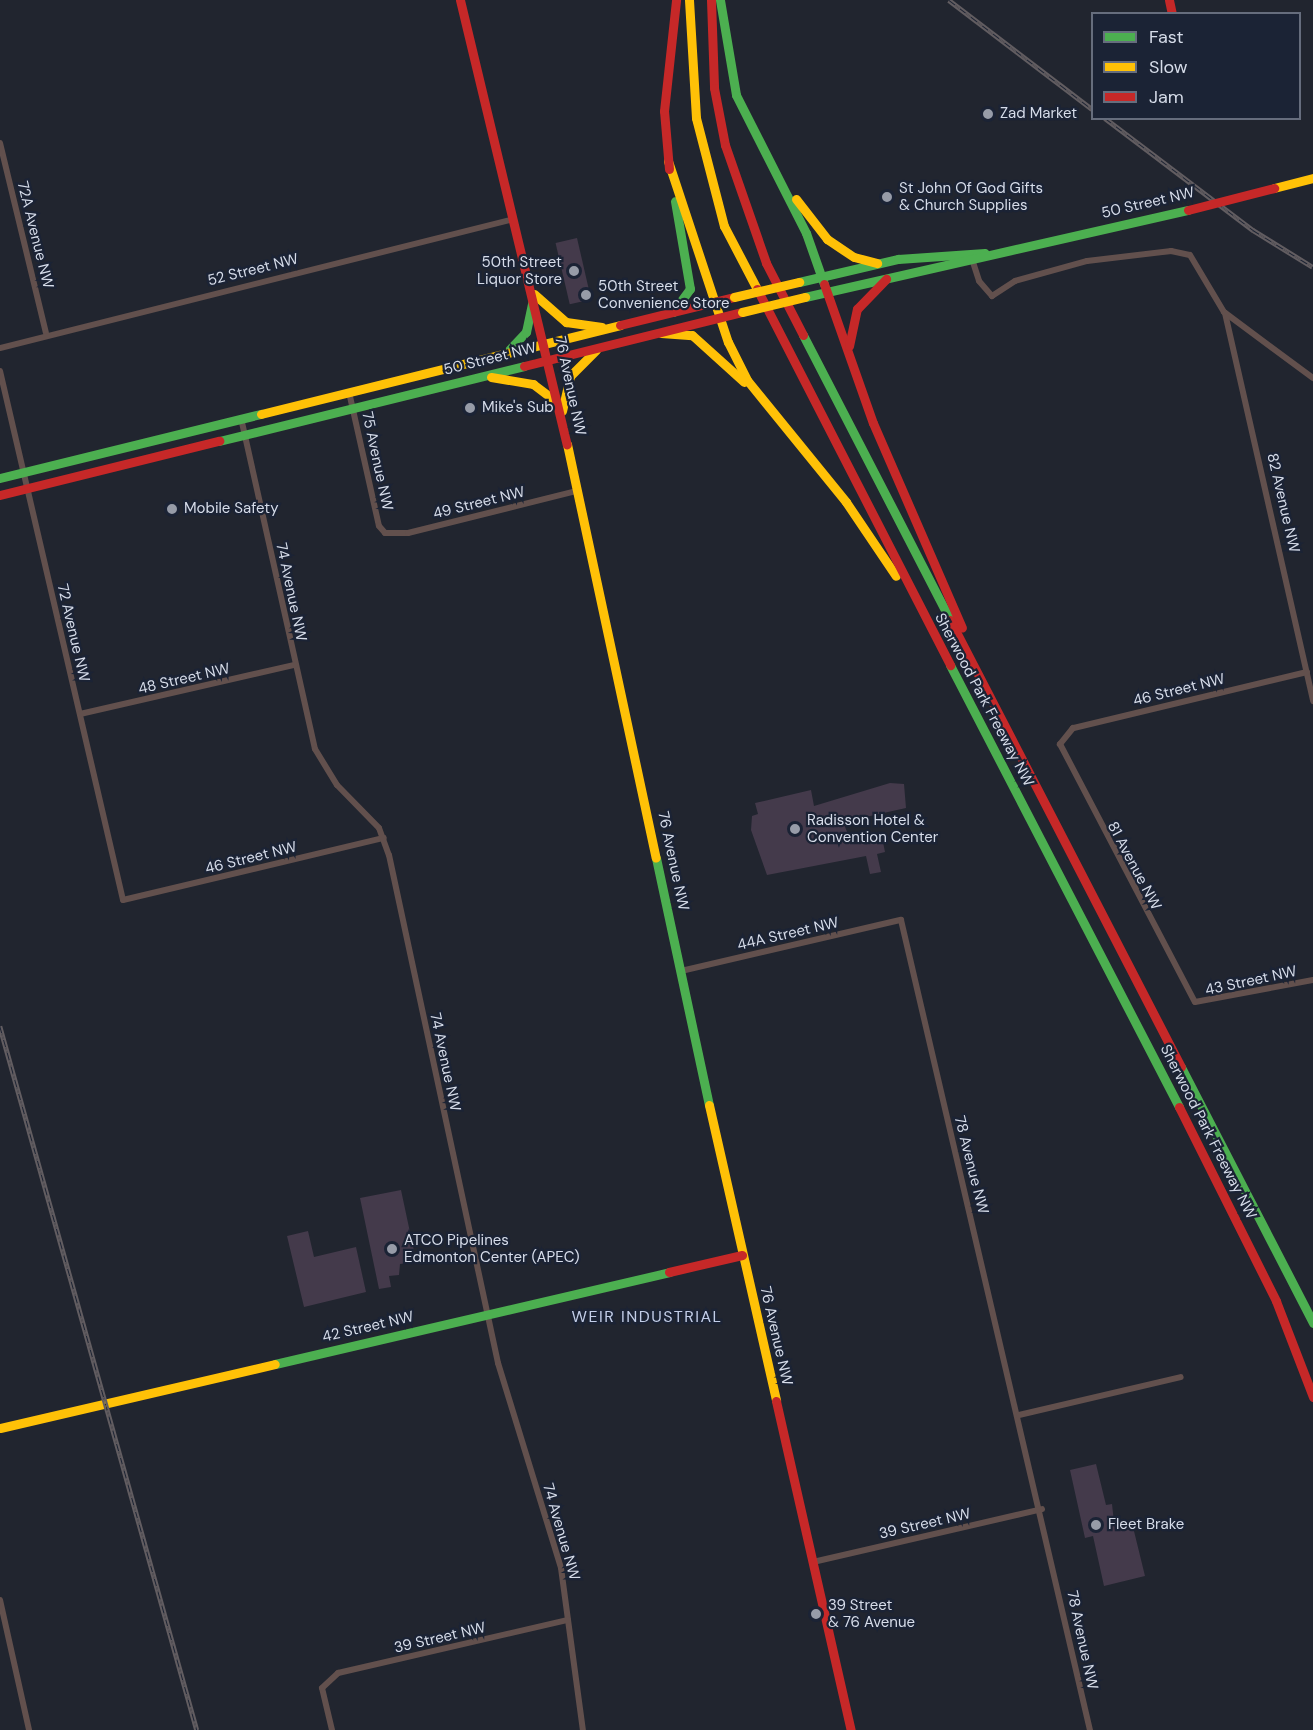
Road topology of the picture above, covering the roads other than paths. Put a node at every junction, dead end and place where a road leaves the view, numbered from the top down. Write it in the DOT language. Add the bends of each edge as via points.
graph roads {
  1 [pos="460,0"];
  2 [pos="676,0"];
  3 [pos="690,0"];
  4 [pos="711,0"];
  5 [pos="720,0"];
  6 [pos="0,143"];
  7 [pos="668,161"];
  8 [pos="1313,178"];
  9 [pos="783,184"];
  10 [pos="514,219"];
  11 [pos="970,254"];
  12 [pos="876,263"];
  13 [pos="821,276"];
  14 [pos="886,279"];
  15 [pos="827,292"];
  16 [pos="533,295"];
  17 [pos="716,302"];
  18 [pos="673,312"];
  19 [pos="1224,312"];
  20 [pos="721,318"];
  21 [pos="608,328"];
  22 [pos="46,333"];
  23 [pos="661,333"];
  24 [pos="546,344"];
  25 [pos="0,348"];
  26 [pos="600,348"];
  27 [pos="505,353"];
  28 [pos="850,359"];
  29 [pos="548,360"];
  30 [pos="0,371"];
  31 [pos="483,376"];
  32 [pos="1313,378"];
  33 [pos="349,392"];
  34 [pos="761,400"];
  35 [pos="558,403"];
  36 [pos="353,408"];
  37 [pos="561,417"];
  38 [pos="241,418"];
  39 [pos="245,435"];
  40 [pos="23,472"];
  41 [pos="0,478"];
  42 [pos="30,489"];
  43 [pos="577,491"];
  44 [pos="0,495"];
  45 [pos="386,533"];
  46 [pos="914,599"];
  47 [pos="966,650"];
  48 [pos="294,665"];
  49 [pos="1307,672"];
  50 [pos="1313,701"];
  51 [pos="80,714"];
  52 [pos="1061,739"];
  53 [pos="384,838"];
  54 [pos="123,900"];
  55 [pos="901,920"];
  56 [pos="681,972"];
  57 [pos="1313,980"];
  58 [pos="1195,1002"];
  59 [pos="742,1255"];
  60 [pos="486,1314"];
  61 [pos="1313,1323"];
  62 [pos="1181,1377"];
  63 [pos="1313,1397"];
  64 [pos="1019,1415"];
  65 [pos="0,1428"];
  66 [pos="1042,1509"];
  67 [pos="813,1562"];
  68 [pos="0,1600"];
  69 [pos="568,1620"];
  70 [pos="29,1730"];
  71 [pos="332,1730"];
  72 [pos="583,1730"];
  73 [pos="851,1730"];
  74 [pos="1090,1730"];
  1 -- 10 [label="main road, 76 Avenue NW"];
  2 -- 7 [label="main road" via="665,86"];
  3 -- 46 [label="main road, Sherwood Park Freeway NW" via="696,118 724,225"];
  4 -- 47 [label="main road, Sherwood Park Freeway NW" via="714,88 745,212 791,315"];
  5 -- 9 [label="main road" via="736,94"];
  6 -- 22 [label="street, 72A Avenue NW"];
  7 -- 17 [label="main road"];
  7 -- 18 [label="main road" via="690,280 688,294"];
  8 -- 11 [label="main road, 50 Street NW, bridge" via="1188,210 988,254"];
  9 -- 12 [label="main road" via="827,239 845,253"];
  9 -- 13 [label="main road"];
  10 -- 16 [label="main road, 76 Avenue NW"];
  10 -- 22 [label="street, 52 Street NW"];
  11 -- 12 [label="main road, 50 Street NW"];
  11 -- 14 [label="main road, 50 Street NW"];
  11 -- 19 [label="street" via="992,296 1015,281 1088,261 1181,251 1198,261"];
  12 -- 13 [label="main road, 50 Street NW"];
  13 -- 15 [label="main road"];
  13 -- 17 [label="main road, 50 Street NW, bridge"];
  14 -- 15 [label="main road, 50 Street NW"];
  14 -- 28 [label="main road" via="864,297 850,321"];
  15 -- 20 [label="main road, 50 Street NW, bridge"];
  15 -- 28 [label="main road"];
  16 -- 21 [label="main road" via="566,322"];
  16 -- 24 [label="main road, 76 Avenue NW"];
  16 -- 27 [label="main road" via="526,333"];
  17 -- 18 [label="main road, 50 Street NW"];
  17 -- 20 [label="main road"];
  18 -- 21 [label="main road, 50 Street NW"];
  19 -- 32 [label="street"];
  19 -- 49 [label="street, 82 Avenue NW"];
  20 -- 23 [label="main road, 50 Street NW"];
  20 -- 34 [label="main road" via="736,360"];
  21 -- 24 [label="main road, 50 Street NW"];
  22 -- 25 [label="street, 52 Street NW"];
  23 -- 26 [label="main road, 50 Street NW"];
  23 -- 34 [label="main road" via="692,335 704,343"];
  24 -- 27 [label="main road, 50 Street NW"];
  24 -- 29 [label="main road, 76 Avenue NW"];
  26 -- 29 [label="main road, 50 Street NW"];
  26 -- 37 [label="main road" via="570,376"];
  27 -- 33 [label="main road, 50 Street NW"];
  28 -- 47 [label="main road" via="962,624"];
  29 -- 31 [label="main road, 50 Street NW"];
  29 -- 35 [label="main road, 76 Avenue NW"];
  30 -- 40 [label="street, 72 Avenue NW"];
  31 -- 35 [label="main road" via="533,384"];
  31 -- 36 [label="main road, 50 Street NW"];
  33 -- 36 [label="street, 75 Avenue NW"];
  33 -- 38 [label="main road, 50 Street NW"];
  34 -- 46 [label="main road" via="846,502"];
  35 -- 37 [label="main road, 76 Avenue NW"];
  36 -- 39 [label="main road, 50 Street NW"];
  36 -- 45 [label="street, 75 Avenue NW" via="379,526"];
  37 -- 43 [label="main road, 76 Avenue NW"];
  38 -- 39 [label="street, 74 Avenue NW"];
  38 -- 40 [label="main road, 50 Street NW"];
  39 -- 42 [label="main road, 50 Street NW"];
  39 -- 48 [label="street, 74 Avenue NW"];
  40 -- 41 [label="main road, 50 Street NW"];
  40 -- 42 [label="street, 72 Avenue NW"];
  42 -- 44 [label="main road, 50 Street NW"];
  42 -- 51 [label="street, 72 Avenue NW"];
  43 -- 45 [label="street, 49 Street NW" via="408,533"];
  43 -- 56 [label="main road, 76 Avenue NW"];
  46 -- 63 [label="main road, Sherwood Park Freeway NW" via="1260,1268"];
  47 -- 61 [label="main road, Sherwood Park Freeway NW"];
  48 -- 51 [label="street, 48 Street NW"];
  48 -- 53 [label="street, 74 Avenue NW" via="321,762"];
  49 -- 50 [label="street, 82 Avenue NW"];
  49 -- 52 [label="street, 46 Street NW" via="1073,728"];
  51 -- 54 [label="street, 72 Avenue NW" via="117,891"];
  52 -- 58 [label="street, 81 Avenue NW" via="1063,755"];
  53 -- 54 [label="street, 46 Street NW"];
  53 -- 60 [label="street, 74 Avenue NW"];
  55 -- 56 [label="street, 44A Street NW"];
  55 -- 64 [label="street, 78 Avenue NW"];
  56 -- 59 [label="main road, 76 Avenue NW"];
  57 -- 58 [label="street, 43 Street NW"];
  59 -- 60 [label="main road, 42 Street NW"];
  59 -- 67 [label="main road, 76 Avenue NW"];
  60 -- 65 [label="main road, 42 Street NW"];
  60 -- 69 [label="street, 74 Avenue NW" via="558,1554"];
  62 -- 64 [label="street"];
  64 -- 66 [label="street, 78 Avenue NW"];
  66 -- 67 [label="street, 39 Street NW"];
  66 -- 74 [label="street, 78 Avenue NW"];
  67 -- 73 [label="main road, 76 Avenue NW"];
  68 -- 70 [label="street"];
  69 -- 71 [label="street, 39 Street NW" via="338,1673 322,1688"];
  69 -- 72 [label="street, 74 Avenue NW"];
}
